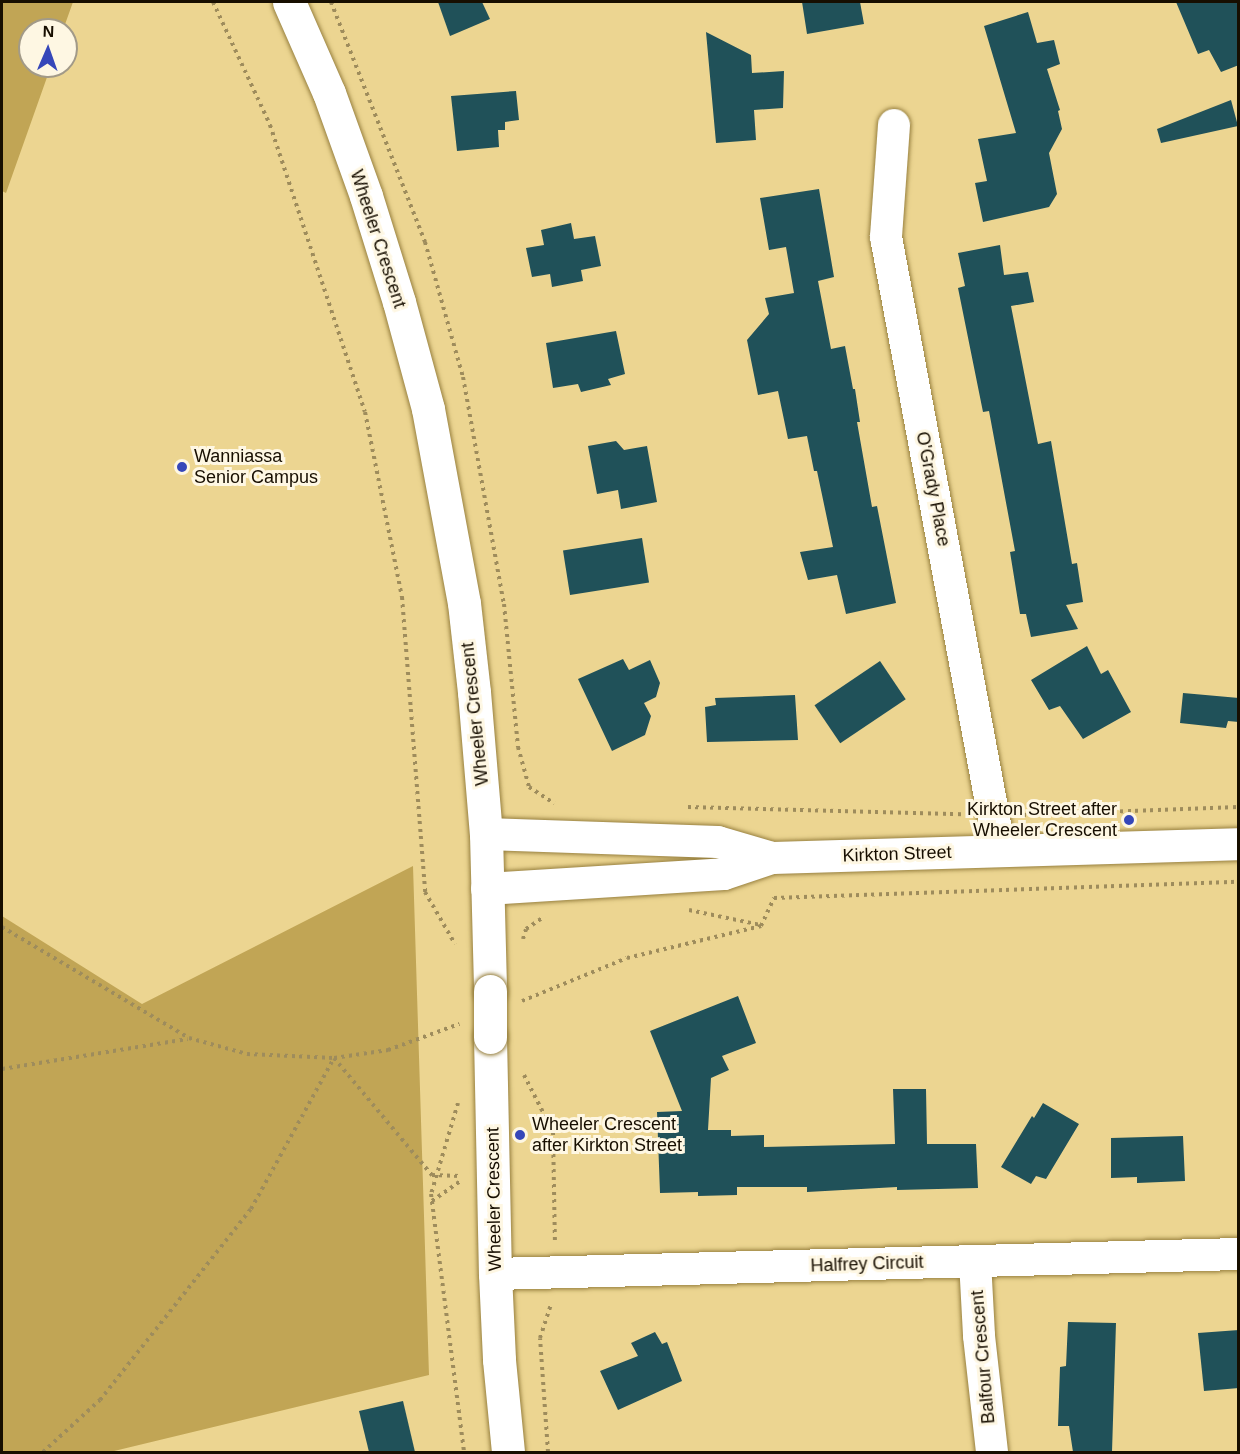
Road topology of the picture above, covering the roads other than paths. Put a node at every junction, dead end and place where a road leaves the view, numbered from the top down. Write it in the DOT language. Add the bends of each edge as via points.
graph roads {
  1 [pos="289,2"];
  2 [pos="894,125"];
  3 [pos="486,834"];
  4 [pos="1239,844"];
  5 [pos="1000,851"];
  6 [pos="772,858"];
  7 [pos="487,889"];
  8 [pos="1239,1254"];
  9 [pos="975,1261"];
  10 [pos="495,1274"];
  11 [pos="508,1452"];
  12 [pos="992,1452"];
  1 -- 3 [label="street, Wheeler Crescent" via="366,196 428,409 464,603"];
  2 -- 5 [label="street, O'Grady Place" via="886,237"];
  3 -- 6 [label="street, Kirkton Street" via="718,842"];
  3 -- 7 [label="street, Wheeler Crescent"];
  4 -- 5 [label="street, Kirkton Street"];
  5 -- 6 [label="street, Kirkton Street"];
  6 -- 7 [label="street, Kirkton Street" via="724,874"];
  7 -- 10 [label="street, Wheeler Crescent, bridge" via="504,997 480,1029"];
  8 -- 9 [label="street, Halfrey Circuit"];
  9 -- 10 [label="street, Halfrey Circuit"];
  9 -- 12 [label="street, Balfour Crescent"];
  10 -- 11 [label="street, Wheeler Crescent"];
}
